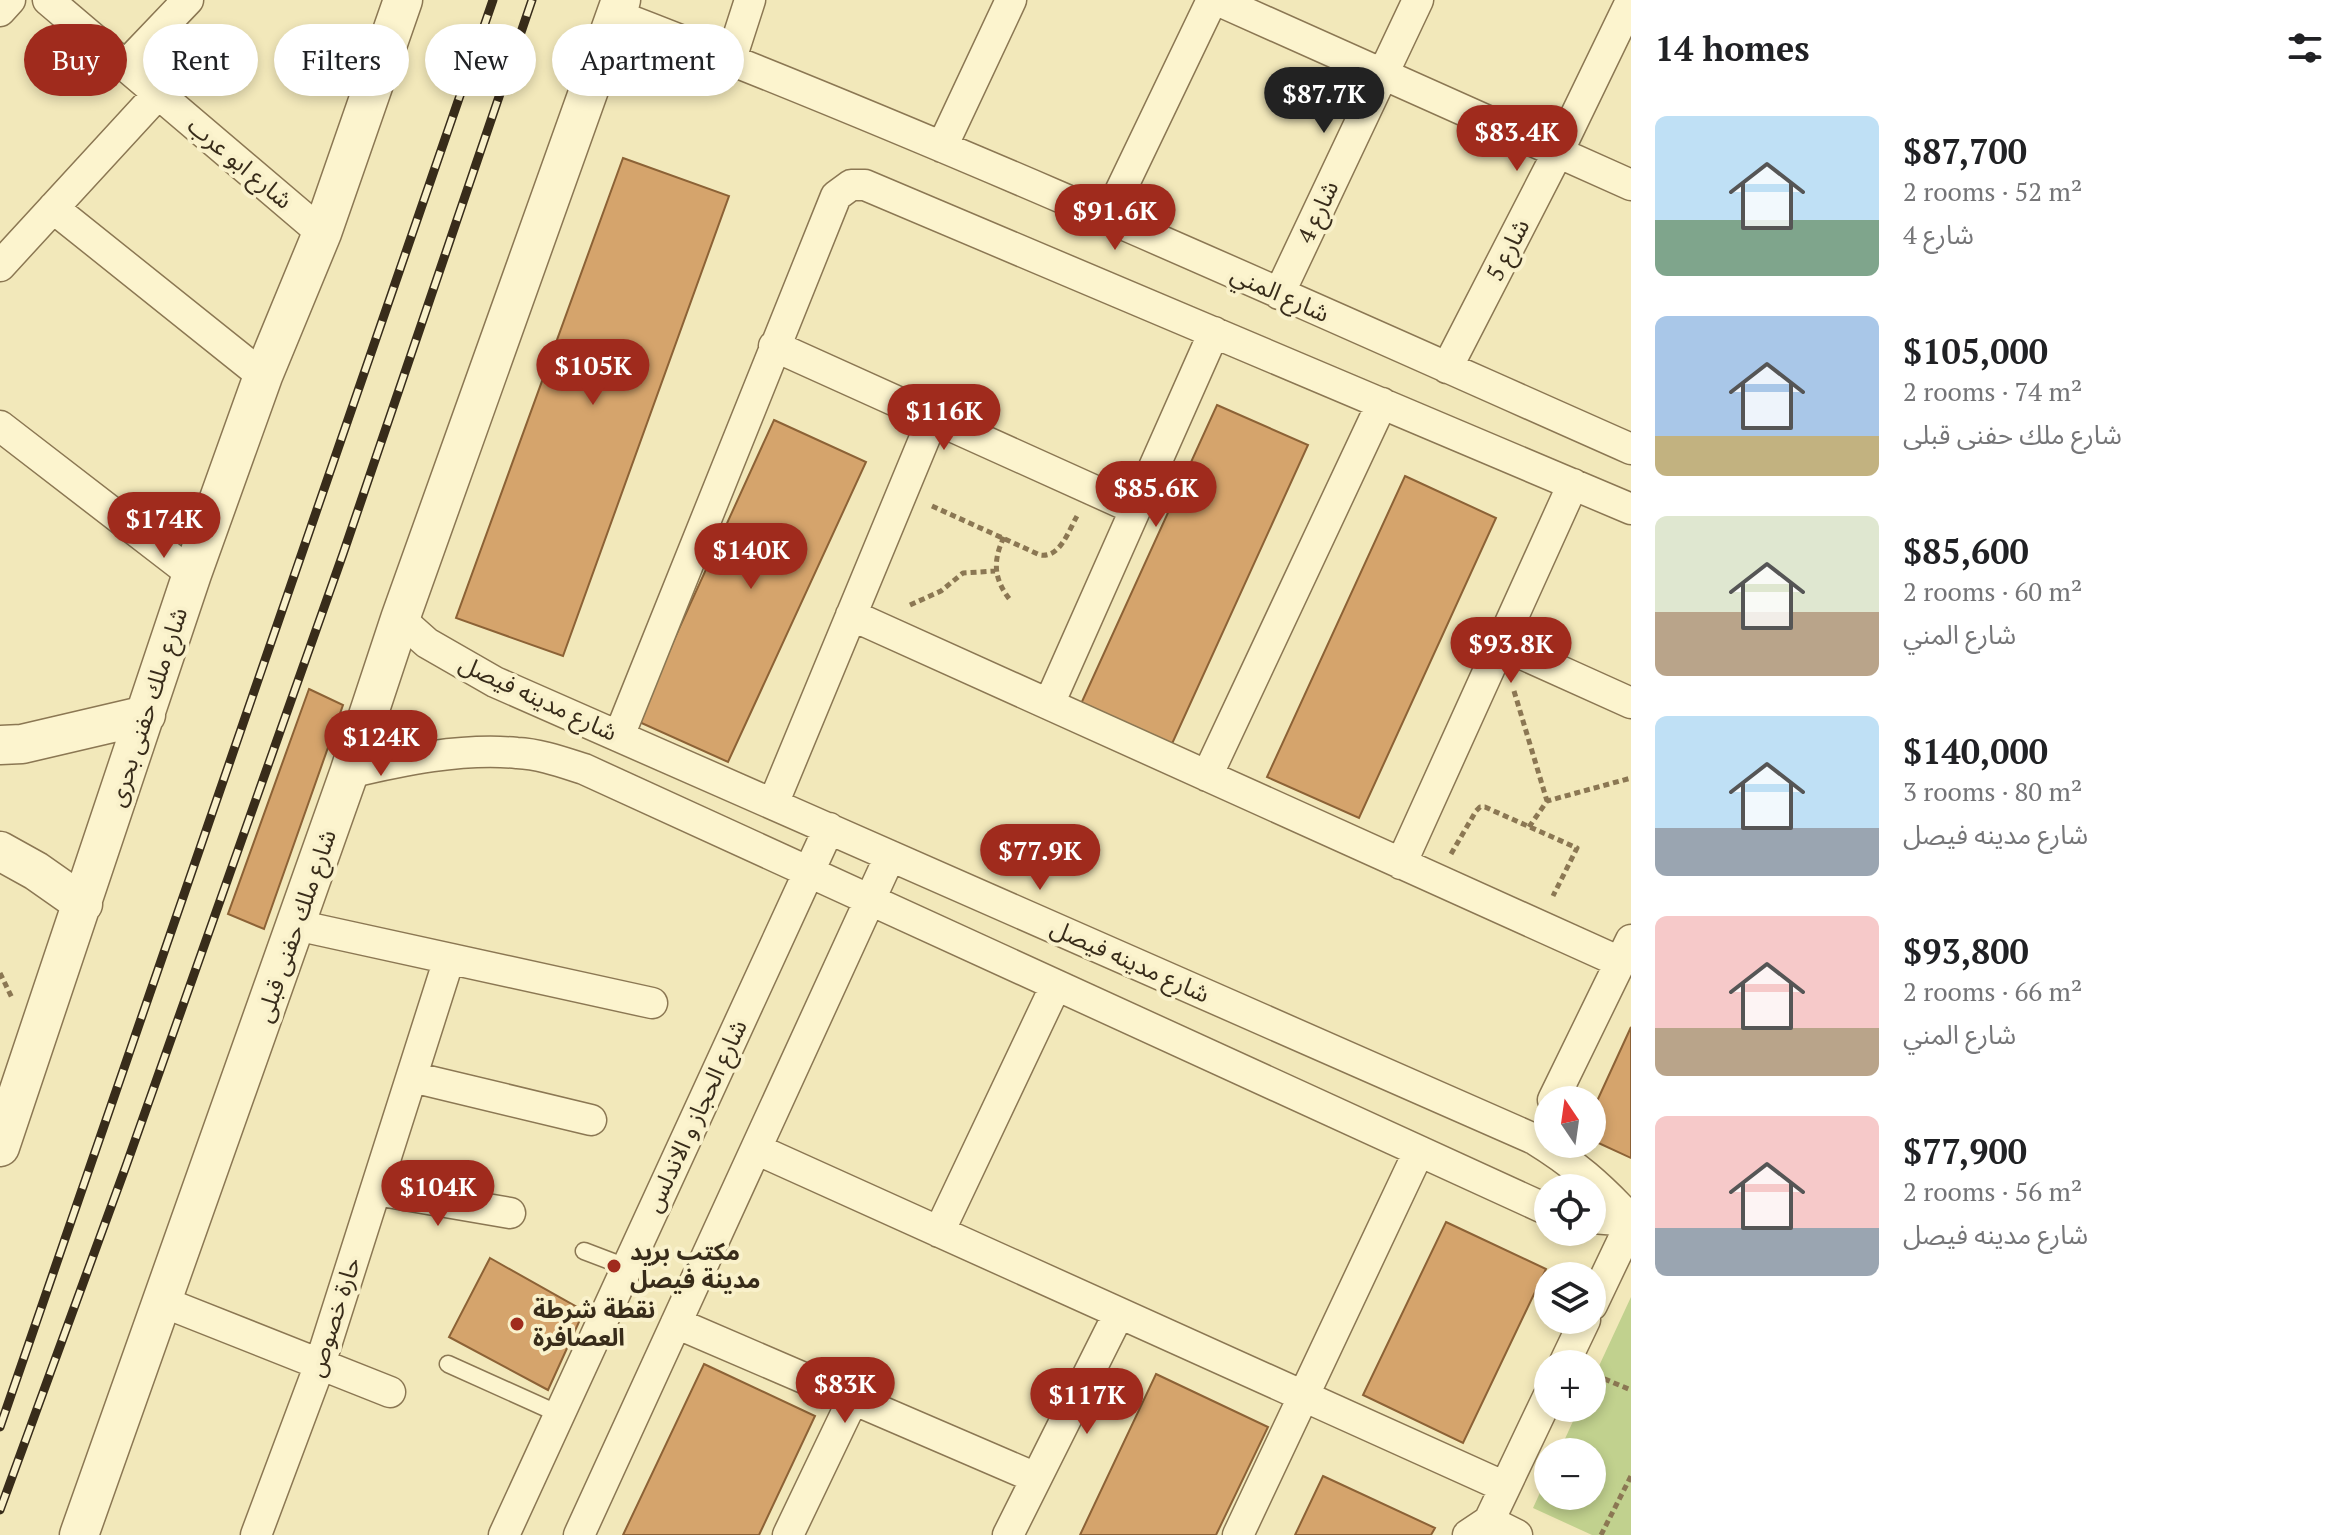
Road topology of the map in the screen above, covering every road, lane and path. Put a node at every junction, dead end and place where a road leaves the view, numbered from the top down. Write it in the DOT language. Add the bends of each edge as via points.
graph roads {
  1 [pos="10,0"];
  2 [pos="48,0"];
  3 [pos="188,0"];
  4 [pos="750,0"];
  5 [pos="1011,0"];
  6 [pos="1214,0"];
  7 [pos="1418,0"];
  8 [pos="1631,1"];
  9 [pos="399,2"];
  10 [pos="619,8"];
  11 [pos="0,11"];
  12 [pos="76,24"];
  13 [pos="654,24"];
  14 [pos="742,24"];
  15 [pos="127,64"];
  16 [pos="744,64"];
  17 [pos="127,68"];
  18 [pos="1383,74"];
  19 [pos="143,81"];
  20 [pos="156,96"];
  21 [pos="160,96"];
  22 [pos="942,147"];
  23 [pos="1558,152"];
  24 [pos="1631,185"];
  25 [pos="53,208"];
  26 [pos="1107,219"];
  27 [pos="322,233"];
  28 [pos="0,266"];
  29 [pos="1279,294"];
  30 [pos="1214,332"];
  31 [pos="774,346"];
  32 [pos="1447,368"];
  33 [pos="263,376"];
  34 [pos="1382,403"];
  35 [pos="933,418"];
  36 [pos="0,426"];
  37 [pos="1629,443"];
  38 [pos="1573,484"];
  39 [pos="1094,490"];
  40 [pos="901,493"];
  41 [pos="1135,509"];
  42 [pos="1631,509"];
  43 [pos="1004,537"];
  44 [pos="995,571"];
  45 [pos="192,574"];
  46 [pos="1011,601"];
  47 [pos="400,619"];
  48 [pos="860,619"];
  49 [pos="1500,644"];
  50 [pos="1631,703"];
  51 [pos="1049,704"];
  52 [pos="146,715"];
  53 [pos="619,736"];
  54 [pos="0,745"];
  55 [pos="349,773"];
  56 [pos="1207,776"];
  57 [pos="1631,778"];
  58 [pos="1547,801"];
  59 [pos="773,804"];
  60 [pos="1529,827"];
  61 [pos="829,828"];
  62 [pos="0,851"];
  63 [pos="890,856"];
  64 [pos="1401,864"];
  65 [pos="809,871"];
  66 [pos="1437,879"];
  67 [pos="870,900"];
  68 [pos="83,904"];
  69 [pos="296,925"];
  70 [pos="1538,925"];
  71 [pos="1626,951"];
  72 [pos="449,959"];
  73 [pos="1056,985"];
  74 [pos="652,1003"];
  75 [pos="412,1077"];
  76 [pos="1560,1086"];
  77 [pos="591,1120"];
  78 [pos="1534,1139"];
  79 [pos="0,1147"];
  80 [pos="756,1149"];
  81 [pos="1419,1151"];
  82 [pos="1564,1158"];
  83 [pos="376,1190"];
  84 [pos="1534,1204"];
  85 [pos="510,1213"];
  86 [pos="1606,1219"];
  87 [pos="1631,1222"];
  88 [pos="939,1232"];
  89 [pos="584,1251"];
  90 [pos="626,1267"];
  91 [pos="1606,1275"];
  92 [pos="163,1302"];
  93 [pos="1119,1313"];
  94 [pos="676,1323"];
  95 [pos="320,1364"];
  96 [pos="448,1364"];
  97 [pos="1606,1380"];
  98 [pos="1631,1390"];
  99 [pos="390,1392"];
  100 [pos="1303,1396"];
  101 [pos="853,1399"];
  102 [pos="559,1414"];
  103 [pos="1536,1422"];
  104 [pos="1631,1476"];
  105 [pos="1036,1478"];
  106 [pos="1505,1487"];
  107 [pos="1482,1530"];
  108 [pos="79,1535"];
  109 [pos="256,1535"];
  110 [pos="504,1535"];
  111 [pos="579,1535"];
  112 [pos="788,1535"];
  113 [pos="1008,1535"];
  114 [pos="1238,1535"];
  115 [pos="1517,1535"];
  116 [pos="1601,1535"];
  1 -- 11 [label="street"];
  2 -- 12 [label="street, شارع ابو عرب"];
  3 -- 15 [label="street"];
  4 -- 14 [label="street"];
  5 -- 22 [label="street"];
  6 -- 18 [label="street"];
  6 -- 26 [label="street"];
  7 -- 18 [label="street, شارع 4"];
  8 -- 23 [label="street, شارع 5"];
  9 -- 27 [label="street, شارع ملك حفنى بحرى"];
  10 -- 13 [label="street, شارع المني"];
  10 -- 47 [label="street, شارع ملك حفنى قبلى"];
  16 -- 22 [label="street, شارع المني"];
  17 -- 19 [label="street, شارع ابو عرب"];
  18 -- 23 [label="street"];
  18 -- 29 [label="street, شارع 4"];
  20 -- 25 [label="street"];
  21 -- 27 [label="street, شارع ابو عرب"];
  22 -- 26 [label="street, شارع المني"];
  23 -- 24 [label="street"];
  23 -- 32 [label="street, شارع 5"];
  25 -- 28 [label="street"];
  25 -- 33 [label="street"];
  26 -- 29 [label="street, شارع المني"];
  27 -- 33 [label="street, شارع ملك حفنى بحرى"];
  29 -- 32 [label="street, شارع المني"];
  30 -- 31 [label="street" via="865,185 851,185 836,196"];
  30 -- 34 [label="street"];
  30 -- 41 [label="street"];
  31 -- 35 [label="street"];
  31 -- 53 [label="street"];
  32 -- 37 [label="street, شارع المني"];
  33 -- 45 [label="street, شارع ملك حفنى بحرى"];
  34 -- 38 [label="street"];
  34 -- 56 [label="street"];
  35 -- 39 [label="street"];
  35 -- 40 [label="street"];
  36 -- 45 [label="street"];
  38 -- 42 [label="street"];
  38 -- 49 [label="street"];
  39 -- 41 [label="street"];
  39 -- 43 [label="path" via="1055,554 1040,555"];
  40 -- 43 [label="path"];
  40 -- 48 [label="street"];
  41 -- 51 [label="street"];
  43 -- 44 [label="path"];
  44 -- 46 [label="path"];
  44 -- 48 [label="path" via="963,573 941,591"];
  45 -- 52 [label="street, شارع ملك حفنى بحرى"];
  47 -- 53 [label="street, شارع مدينه فيصل" via="460,664"];
  47 -- 55 [label="street, شارع ملك حفنى قبلى"];
  48 -- 51 [label="street"];
  48 -- 59 [label="street"];
  49 -- 50 [label="street"];
  49 -- 58 [label="path"];
  49 -- 64 [label="street"];
  51 -- 56 [label="street"];
  52 -- 54 [label="street"];
  52 -- 68 [label="street, شارع ملك حفنى بحرى"];
  53 -- 59 [label="street, شارع مدينه فيصل"];
  55 -- 65 [label="street, شارع مدينه فيصل" via="407,759 467,753 545,757 584,769"];
  55 -- 69 [label="street, شارع ملك حفنى قبلى"];
  56 -- 64 [label="street"];
  57 -- 58 [label="path"];
  58 -- 60 [label="path"];
  59 -- 61 [label="street, شارع مدينه فيصل"];
  60 -- 66 [label="path" via="1480,807"];
  60 -- 70 [label="path" via="1577,848"];
  61 -- 63 [label="street, شارع مدينه فيصل"];
  61 -- 65 [label="street, شارع الحجاز و الاندلس"];
  62 -- 68 [label="street"];
  63 -- 67 [label="street"];
  63 -- 78 [label="street, شارع مدينه فيصل"];
  64 -- 66 [label="street"];
  65 -- 67 [label="street, شارع مدينه فيصل"];
  65 -- 90 [label="street, شارع الحجاز و الاندلس"];
  66 -- 70 [label="street"];
  67 -- 73 [label="street, شارع مدينه فيصل"];
  67 -- 80 [label="street"];
  68 -- 79 [label="street, شارع ملك حفنى بحرى"];
  69 -- 72 [label="street"];
  69 -- 92 [label="street, شارع ملك حفنى قبلى"];
  70 -- 71 [label="street"];
  71 -- 76 [label="street"];
  72 -- 74 [label="street"];
  72 -- 75 [label="street, حارة خصوص"];
  73 -- 81 [label="street, شارع مدينه فيصل"];
  73 -- 88 [label="street"];
  75 -- 77 [label="street"];
  75 -- 83 [label="street, حارة خصوص"];
  80 -- 88 [label="street"];
  80 -- 94 [label="street"];
  81 -- 84 [label="street, شارع مدينه فيصل"];
  81 -- 100 [label="street"];
  82 -- 87 [label="street, شارع مدينه فيصل" via="1601,1187"];
  83 -- 85 [label="street"];
  83 -- 95 [label="street, حارة خصوص"];
  86 -- 87 [label="street"];
  87 -- 91 [label="street"];
  88 -- 93 [label="street"];
  89 -- 90 [label="lane"];
  90 -- 102 [label="street, شارع الحجاز و الاندلس"];
  92 -- 95 [label="street"];
  92 -- 108 [label="street, شارع ملك حفنى قبلى"];
  93 -- 100 [label="street"];
  93 -- 105 [label="street"];
  94 -- 101 [label="street"];
  94 -- 111 [label="street"];
  95 -- 99 [label="street"];
  95 -- 109 [label="street, حارة خصوص"];
  96 -- 102 [label="lane"];
  97 -- 98 [label="path"];
  100 -- 106 [label="street"];
  100 -- 114 [label="street"];
  101 -- 105 [label="street"];
  101 -- 112 [label="street"];
  102 -- 110 [label="street, شارع الحجاز و الاندلس"];
  103 -- 106 [label="street"];
  104 -- 116 [label="path"];
  105 -- 113 [label="street"];
  106 -- 107 [label="street"];
  107 -- 115 [label="street"];
}
